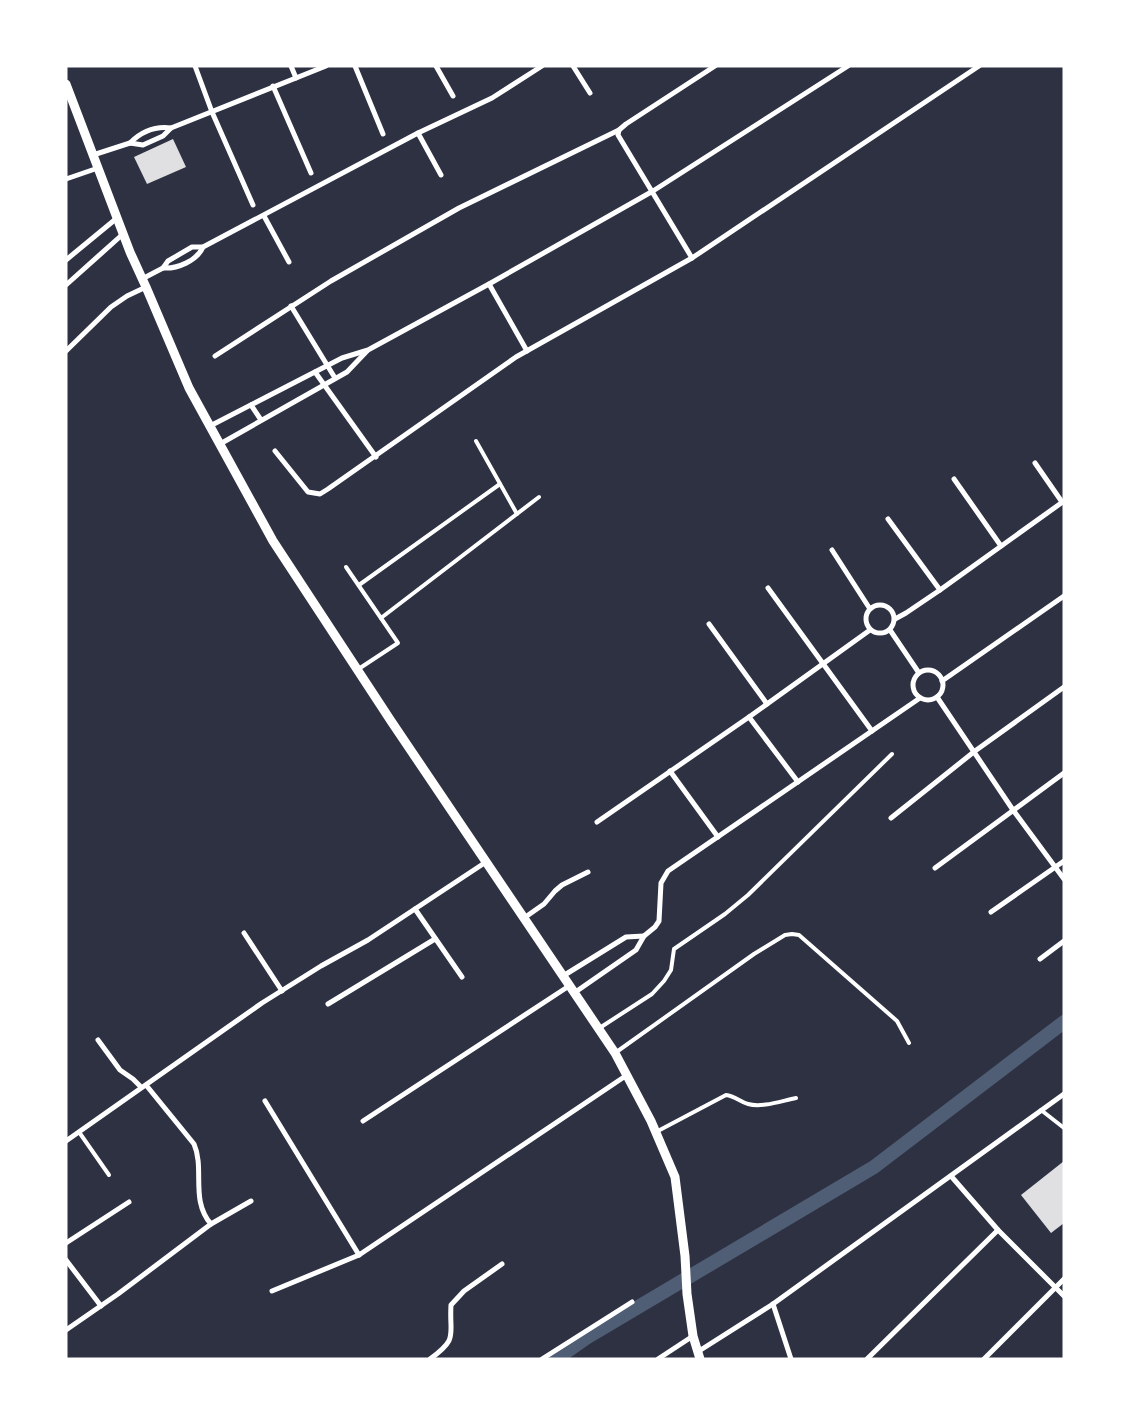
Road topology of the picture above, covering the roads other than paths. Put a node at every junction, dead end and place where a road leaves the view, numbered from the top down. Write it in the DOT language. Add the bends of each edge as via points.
graph roads {
  1 [pos="195,66"];
  2 [pos="291,66"];
  3 [pos="326,66"];
  4 [pos="356,66"];
  5 [pos="436,66"];
  6 [pos="542,66"];
  7 [pos="573,66"];
  8 [pos="703,66"];
  9 [pos="715,66"];
  10 [pos="848,66"];
  11 [pos="979,66"];
  12 [pos="706,72"];
  13 [pos="296,78"];
  14 [pos="66,84"];
  15 [pos="273,86"];
  16 [pos="590,93"];
  17 [pos="453,96"];
  18 [pos="212,112"];
  19 [pos="171,128"];
  20 [pos="619,130"];
  21 [pos="418,133"];
  22 [pos="383,134"];
  23 [pos="130,143"];
  24 [pos="93,155"];
  25 [pos="98,168"];
  26 [pos="312,173"];
  27 [pos="441,175"];
  28 [pos="66,179"];
  29 [pos="653,191"];
  30 [pos="253,205"];
  31 [pos="264,216"];
  32 [pos="117,218"];
  33 [pos="123,233"];
  34 [pos="203,247"];
  35 [pos="692,258"];
  36 [pos="66,260"];
  37 [pos="289,262"];
  38 [pos="163,268"];
  39 [pos="144,283"];
  40 [pos="489,284"];
  41 [pos="66,285"];
  42 [pos="291,306"];
  43 [pos="368,350"];
  44 [pos="66,351"];
  45 [pos="527,351"];
  46 [pos="215,356"];
  47 [pos="327,366"];
  48 [pos="314,372"];
  49 [pos="335,378"];
  50 [pos="324,385"];
  51 [pos="251,404"];
  52 [pos="261,420"];
  53 [pos="210,426"];
  54 [pos="476,441"];
  55 [pos="220,444"];
  56 [pos="276,451"];
  57 [pos="376,457"];
  58 [pos="1035,463"];
  59 [pos="954,479"];
  60 [pos="500,484"];
  61 [pos="539,497"];
  62 [pos="1063,501"];
  63 [pos="516,514"];
  64 [pos="888,519"];
  65 [pos="1001,546"];
  66 [pos="832,550"];
  67 [pos="346,567"];
  68 [pos="358,585"];
  69 [pos="768,588"];
  70 [pos="940,590"];
  71 [pos="1064,596"];
  72 [pos="870,609"];
  73 [pos="381,618"];
  74 [pos="895,619"];
  75 [pos="709,624"];
  76 [pos="870,630"];
  77 [pos="890,630"];
  78 [pos="822,663"];
  79 [pos="358,670"];
  80 [pos="919,674"];
  81 [pos="942,682"];
  82 [pos="1064,686"];
  83 [pos="937,697"];
  84 [pos="920,698"];
  85 [pos="767,704"];
  86 [pos="749,716"];
  87 [pos="872,731"];
  88 [pos="974,751"];
  89 [pos="892,754"];
  90 [pos="670,771"];
  91 [pos="1064,774"];
  92 [pos="798,782"];
  93 [pos="1013,810"];
  94 [pos="891,818"];
  95 [pos="597,822"];
  96 [pos="718,837"];
  97 [pos="1064,861"];
  98 [pos="486,862"];
  99 [pos="934,868"];
  100 [pos="1055,868"];
  101 [pos="588,872"];
  102 [pos="1064,880"];
  103 [pos="415,909"];
  104 [pos="991,912"];
  105 [pos="524,918"];
  106 [pos="244,933"];
  107 [pos="644,936"];
  108 [pos="435,939"];
  109 [pos="1064,941"];
  110 [pos="1040,959"];
  111 [pos="563,976"];
  112 [pos="462,977"];
  113 [pos="572,989"];
  114 [pos="282,991"];
  115 [pos="328,1004"];
  116 [pos="598,1029"];
  117 [pos="98,1040"];
  118 [pos="908,1042"];
  119 [pos="615,1053"];
  120 [pos="627,1075"];
  121 [pos="143,1086"];
  122 [pos="1064,1094"];
  123 [pos="796,1098"];
  124 [pos="265,1101"];
  125 [pos="1041,1110"];
  126 [pos="363,1121"];
  127 [pos="1064,1128"];
  128 [pos="79,1132"];
  129 [pos="656,1132"];
  130 [pos="66,1141"];
  131 [pos="109,1175"];
  132 [pos="952,1176"];
  133 [pos="251,1201"];
  134 [pos="129,1202"];
  135 [pos="211,1224"];
  136 [pos="998,1230"];
  137 [pos="66,1243"];
  138 [pos="358,1255"];
  139 [pos="66,1260"];
  140 [pos="502,1264"];
  141 [pos="1064,1279"];
  142 [pos="1056,1288"];
  143 [pos="272,1291"];
  144 [pos="1064,1296"];
  145 [pos="632,1302"];
  146 [pos="773,1304"];
  147 [pos="101,1306"];
  148 [pos="66,1330"];
  149 [pos="693,1336"];
  150 [pos="699,1355"];
  151 [pos="430,1359"];
  152 [pos="542,1359"];
  153 [pos="658,1359"];
  154 [pos="791,1359"];
  155 [pos="868,1359"];
  156 [pos="984,1359"];
  1 -- 18 [label="street"];
  2 -- 13 [label="street"];
  3 -- 13 [label="street"];
  4 -- 22 [label="street"];
  5 -- 17 [label="street"];
  6 -- 21 [label="street" via="492,98"];
  7 -- 16 [label="street"];
  8 -- 12 [label="street"];
  9 -- 12 [label="street"];
  10 -- 29 [label="street"];
  11 -- 35 [label="street"];
  12 -- 20 [label="street"];
  13 -- 15 [label="street"];
  14 -- 24 [label="street"];
  15 -- 18 [label="street"];
  15 -- 26 [label="street"];
  18 -- 19 [label="street"];
  18 -- 30 [label="street"];
  19 -- 23 [label="street" via="161,126 138,135"];
  19 -- 23 [label="street" via="163,136 143,145"];
  20 -- 29 [label="street" via="619,140"];
  20 -- 42 [label="street" via="459,208"];
  21 -- 27 [label="street"];
  21 -- 31 [label="street"];
  23 -- 24 [label="street"];
  24 -- 25 [label="street"];
  25 -- 28 [label="street"];
  25 -- 32 [label="street"];
  29 -- 35 [label="street"];
  29 -- 40 [label="street"];
  31 -- 34 [label="street"];
  31 -- 37 [label="street"];
  32 -- 33 [label="street"];
  32 -- 36 [label="street"];
  33 -- 39 [label="street"];
  33 -- 41 [label="street"];
  34 -- 38 [label="street" via="192,247 168,261"];
  34 -- 38 [label="street" via="199,255 175,268"];
  35 -- 45 [label="street"];
  38 -- 39 [label="street"];
  39 -- 44 [label="street" via="111,307"];
  39 -- 53 [label="street" via="189,388"];
  40 -- 43 [label="street"];
  40 -- 45 [label="street"];
  42 -- 46 [label="street"];
  42 -- 47 [label="street"];
  43 -- 47 [label="street"];
  43 -- 49 [label="street" via="347,372"];
  45 -- 57 [label="street"];
  47 -- 48 [label="street"];
  47 -- 49 [label="street"];
  48 -- 50 [label="street"];
  48 -- 51 [label="street"];
  49 -- 50 [label="street"];
  50 -- 52 [label="street"];
  50 -- 57 [label="street"];
  51 -- 52 [label="street"];
  51 -- 53 [label="street"];
  52 -- 55 [label="street"];
  53 -- 55 [label="street"];
  54 -- 60 [label="lane"];
  55 -- 79 [label="street" via="273,541"];
  56 -- 57 [label="street" via="308,492 314,494 320,494"];
  58 -- 62 [label="street"];
  59 -- 65 [label="street"];
  60 -- 63 [label="lane"];
  60 -- 68 [label="lane"];
  61 -- 63 [label="lane"];
  62 -- 65 [label="street"];
  63 -- 73 [label="lane"];
  64 -- 70 [label="street"];
  65 -- 70 [label="street"];
  66 -- 72 [label="street"];
  67 -- 68 [label="lane"];
  68 -- 73 [label="lane"];
  69 -- 78 [label="street"];
  70 -- 74 [label="street"];
  71 -- 81 [label="street"];
  72 -- 74 [label="street" via="878,605 887,607"];
  72 -- 76 [label="street" via="866,622"];
  73 -- 79 [label="lane" via="398,643"];
  74 -- 77 [label="street"];
  75 -- 85 [label="street"];
  76 -- 77 [label="street" via="878,634"];
  76 -- 78 [label="street"];
  77 -- 80 [label="street"];
  78 -- 85 [label="street"];
  78 -- 87 [label="street"];
  79 -- 98 [label="street"];
  80 -- 81 [label="street" via="936,672"];
  80 -- 84 [label="street" via="915,678 914,689"];
  81 -- 83 [label="street" via="943,687"];
  82 -- 88 [label="street"];
  83 -- 84 [label="street"];
  83 -- 88 [label="street"];
  84 -- 87 [label="street"];
  85 -- 86 [label="street"];
  86 -- 90 [label="street"];
  86 -- 92 [label="street"];
  87 -- 92 [label="street"];
  88 -- 93 [label="street"];
  88 -- 94 [label="street"];
  89 -- 116 [label="lane" via="748,895 674,949 669,975 652,994"];
  90 -- 95 [label="street"];
  90 -- 96 [label="street"];
  91 -- 93 [label="street"];
  92 -- 96 [label="street"];
  93 -- 99 [label="street"];
  93 -- 100 [label="street"];
  96 -- 107 [label="street" via="675,865 663,877 659,921"];
  97 -- 100 [label="street"];
  98 -- 103 [label="street"];
  98 -- 105 [label="street"];
  100 -- 102 [label="street"];
  100 -- 104 [label="street"];
  101 -- 105 [label="street" via="562,885 544,904"];
  103 -- 108 [label="street"];
  103 -- 114 [label="street"];
  105 -- 111 [label="street"];
  106 -- 114 [label="street"];
  107 -- 111 [label="street" via="626,937"];
  107 -- 113 [label="street" via="636,950"];
  108 -- 112 [label="street"];
  108 -- 115 [label="street"];
  109 -- 110 [label="street"];
  111 -- 113 [label="street"];
  113 -- 116 [label="street"];
  113 -- 126 [label="street"];
  114 -- 121 [label="street"];
  116 -- 119 [label="street"];
  117 -- 121 [label="street" via="120,1070"];
  118 -- 119 [label="lane" via="897,1022 800,935 792,934 779,938 754,954"];
  119 -- 120 [label="street"];
  120 -- 129 [label="street"];
  120 -- 138 [label="street"];
  121 -- 128 [label="street"];
  121 -- 135 [label="street" via="194,1144 198,1153 201,1205"];
  122 -- 125 [label="street"];
  123 -- 129 [label="lane" via="751,1105 726,1095"];
  124 -- 138 [label="street"];
  125 -- 127 [label="lane"];
  125 -- 132 [label="street"];
  128 -- 130 [label="street"];
  128 -- 131 [label="lane"];
  129 -- 149 [label="street" via="675,1177"];
  132 -- 136 [label="street"];
  132 -- 146 [label="street"];
  133 -- 135 [label="street"];
  134 -- 137 [label="street"];
  135 -- 147 [label="street"];
  136 -- 142 [label="street"];
  136 -- 155 [label="street"];
  138 -- 143 [label="street"];
  139 -- 147 [label="street"];
  140 -- 151 [label="street" via="464,1291 451,1306 452,1338"];
  141 -- 142 [label="street"];
  142 -- 144 [label="street"];
  142 -- 156 [label="street"];
  145 -- 152 [label="street"];
  146 -- 150 [label="street"];
  146 -- 154 [label="street"];
  147 -- 148 [label="street"];
  149 -- 150 [label="street"];
  149 -- 153 [label="street"];
}
